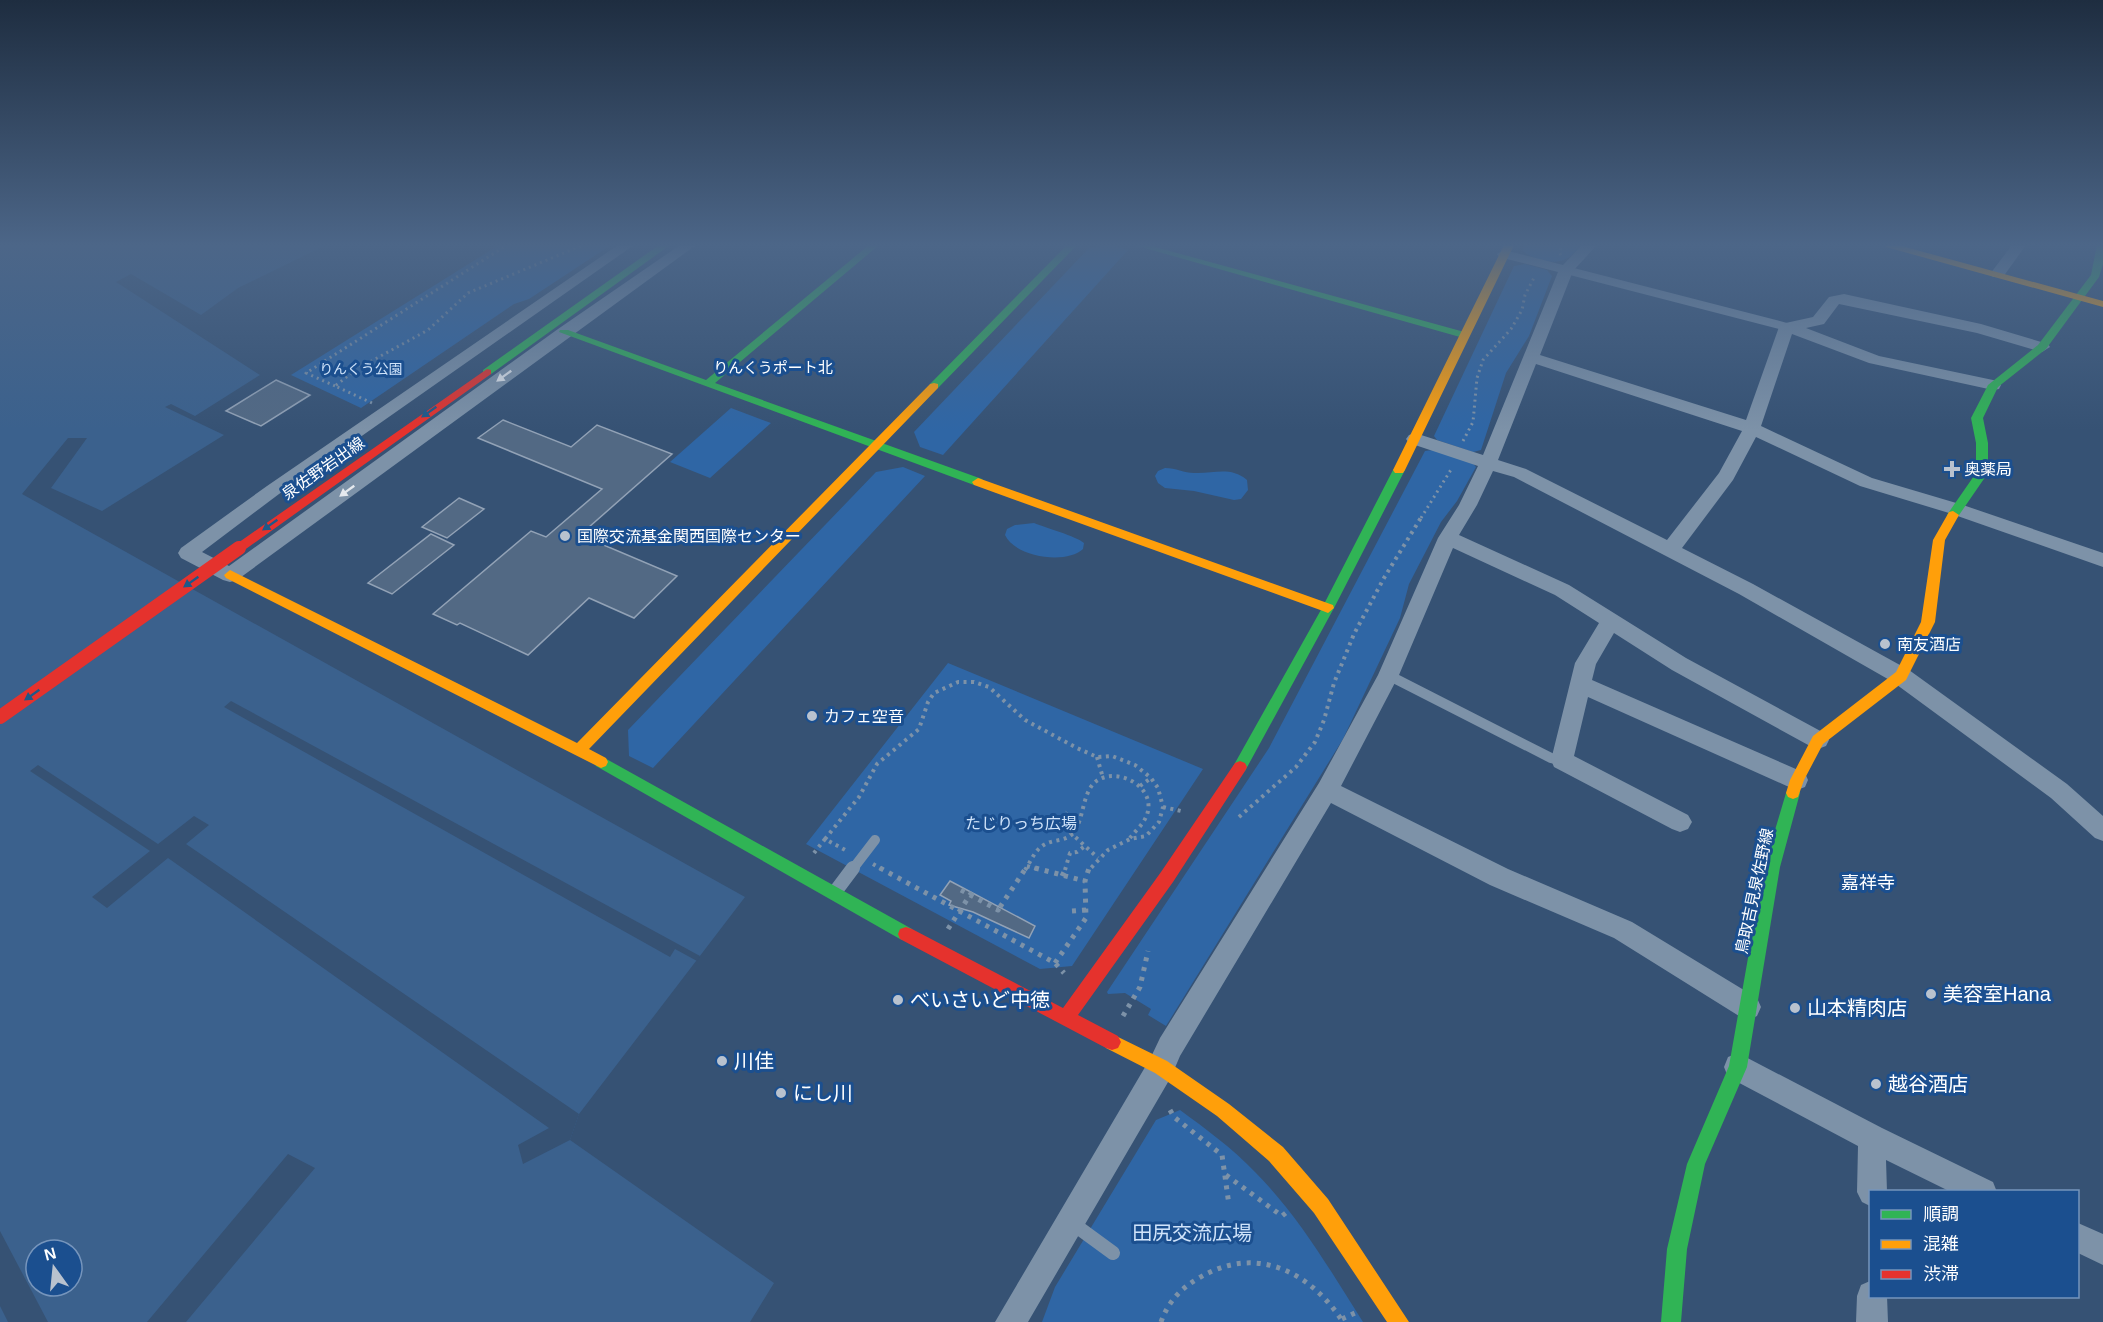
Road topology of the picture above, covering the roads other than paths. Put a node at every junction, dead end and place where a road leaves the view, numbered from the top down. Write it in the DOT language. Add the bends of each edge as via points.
graph roads {
  1 [pos="537,307"];
  2 [pos="557,307"];
  3 [pos="577,307"];
  4 [pos="600,307"];
  5 [pos="799,307"];
  6 [pos="1011,307"];
  7 [pos="1363,307"];
  8 [pos="1478,307"];
  9 [pos="1551,307"];
  10 [pos="1708,307"];
  11 [pos="1829,307"];
  12 [pos="1882,307"];
  13 [pos="2073,307"];
  14 [pos="1787,327"];
  15 [pos="564,332"];
  16 [pos="1464,335"];
  17 [pos="2042,347"];
  18 [pos="1530,357"];
  19 [pos="708,383"];
  20 [pos="1993,385"];
  21 [pos="1752,428"];
  22 [pos="1415,439"];
  23 [pos="876,445"];
  24 [pos="1489,461"];
  25 [pos="1956,509"];
  26 [pos="1448,538"];
  27 [pos="1671,548"];
  28 [pos="185,560"];
  29 [pos="2103,560"];
  30 [pos="230,575"];
  31 [pos="1328,608"];
  32 [pos="1611,621"];
  33 [pos="1388,675"];
  34 [pos="1901,676"];
  35 [pos="1581,684"];
  36 [pos="0,717"];
  37 [pos="1818,740"];
  38 [pos="579,750"];
  39 [pos="1562,760"];
  40 [pos="1797,780"];
  41 [pos="1327,790"];
  42 [pos="1680,822"];
  43 [pos="2103,831"];
  44 [pos="875,840"];
  45 [pos="834,894"];
  46 [pos="1748,1007"];
  47 [pos="1066,1018"];
  48 [pos="1161,1067"];
  49 [pos="1738,1067"];
  50 [pos="1872,1138"];
  51 [pos="1872,1190"];
  52 [pos="1981,1190"];
  53 [pos="1069,1221"];
  54 [pos="2079,1238"];
  55 [pos="2103,1250"];
  56 [pos="1113,1252"];
  57 [pos="1872,1298"];
  58 [pos="1011,1322"];
  59 [pos="1399,1322"];
  60 [pos="1671,1322"];
  61 [pos="1872,1322"];
  1 -- 28 [label="street" via="273,490"];
  2 -- 28 [label="street, 泉佐野岩出線" via="221,541"];
  3 -- 36 [label="street, 泉佐野岩出線, one-way, bridge"];
  4 -- 15 [label="street"];
  5 -- 19 [label="street"];
  6 -- 23 [label="street"];
  7 -- 16 [label="street"];
  8 -- 16 [label="street"];
  9 -- 18 [label="street"];
  10 -- 14 [label="lane"];
  11 -- 14 [label="street" via="1818,321"];
  12 -- 17 [label="street"];
  13 -- 17 [label="street, 鳥取吉見泉佐野線"];
  14 -- 20 [label="street" via="1875,360"];
  14 -- 21 [label="street"];
  15 -- 19 [label="street"];
  15 -- 30 [label="street, one-way"];
  16 -- 22 [label="street"];
  17 -- 20 [label="street, 鳥取吉見泉佐野線"];
  18 -- 21 [label="street"];
  18 -- 24 [label="street"];
  19 -- 23 [label="street"];
  20 -- 25 [label="street, 鳥取吉見泉佐野線" via="1977,418 1982,473"];
  21 -- 25 [label="street" via="1851,476"];
  21 -- 27 [label="street" via="1727,476"];
  22 -- 24 [label="street"];
  22 -- 31 [label="street"];
  23 -- 31 [label="street"];
  23 -- 38 [label="street"];
  24 -- 26 [label="street"];
  24 -- 27 [label="street"];
  25 -- 29 [label="street"];
  25 -- 34 [label="street, 鳥取吉見泉佐野線" via="1939,540 1928,622"];
  26 -- 32 [label="street" via="1562,590"];
  26 -- 33 [label="street"];
  27 -- 34 [label="street"];
  28 -- 30 [label="street"];
  30 -- 38 [label="street"];
  31 -- 47 [label="street" via="1248,756"];
  32 -- 35 [label="street" via="1586,663"];
  32 -- 37 [label="street" via="1679,664"];
  33 -- 39 [label="lane" via="1551,758"];
  33 -- 41 [label="street"];
  34 -- 37 [label="street, 鳥取吉見泉佐野線"];
  34 -- 43 [label="street" via="2059,791"];
  35 -- 39 [label="street"];
  35 -- 40 [label="street"];
  37 -- 40 [label="street, 鳥取吉見泉佐野線"];
  38 -- 45 [label="street"];
  39 -- 42 [label="street"];
  40 -- 46 [label="street, 鳥取吉見泉佐野線" via="1772,867"];
  41 -- 46 [label="street" via="1499,877 1623,930"];
  41 -- 48 [label="street"];
  44 -- 45 [label="lane"];
  45 -- 47 [label="street"];
  46 -- 49 [label="street, 鳥取吉見泉佐野線"];
  47 -- 48 [label="street"];
  48 -- 53 [label="street"];
  48 -- 59 [label="street" via="1223,1110 1275,1154 1321,1206"];
  49 -- 50 [label="street"];
  49 -- 60 [label="street, 鳥取吉見泉佐野線" via="1696,1164 1677,1249"];
  50 -- 51 [label="street"];
  50 -- 52 [label="street"];
  53 -- 56 [label="lane"];
  53 -- 58 [label="street"];
  54 -- 55 [label="street"];
  57 -- 61 [label="street"];
}
